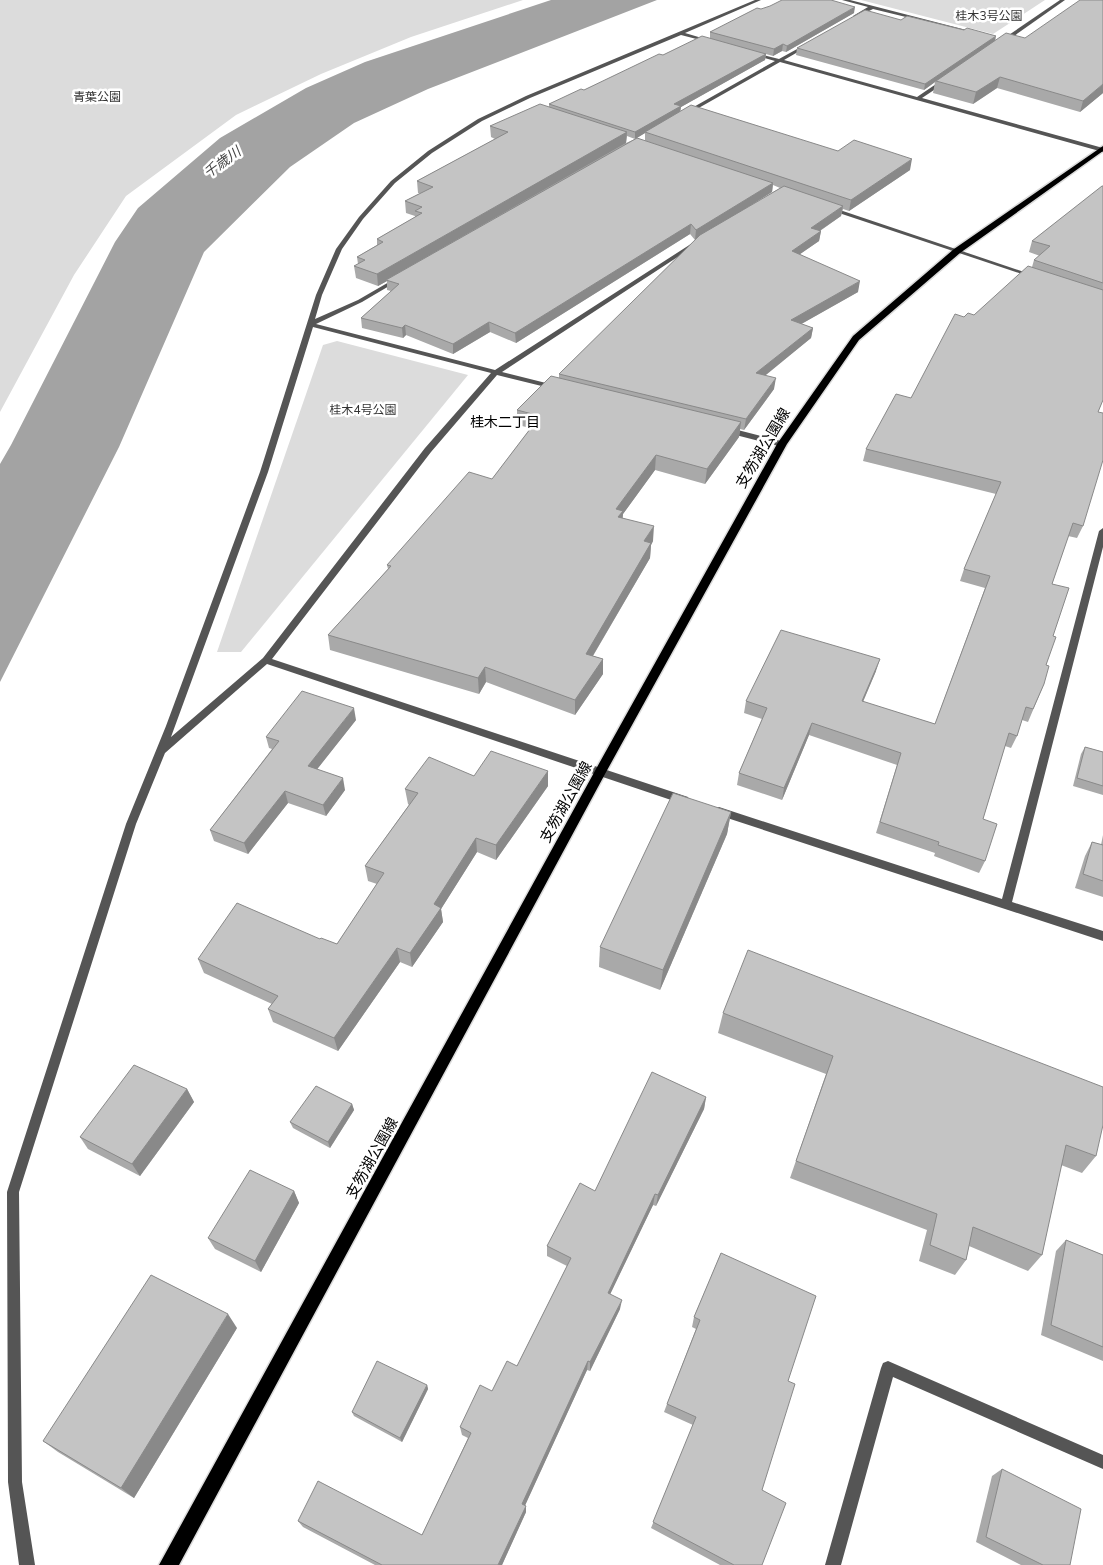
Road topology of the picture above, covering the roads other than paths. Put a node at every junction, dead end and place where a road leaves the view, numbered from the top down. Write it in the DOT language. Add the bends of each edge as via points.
graph roads {
  1 [pos="759,0"];
  2 [pos="844,0"];
  3 [pos="1063,0"];
  4 [pos="872,7"];
  5 [pos="846,22"];
  6 [pos="680,33"];
  7 [pos="985,35"];
  8 [pos="995,38"];
  9 [pos="1004,40"];
  10 [pos="812,41"];
  11 [pos="716,43"];
  12 [pos="996,46"];
  13 [pos="743,51"];
  14 [pos="778,60"];
  15 [pos="949,78"];
  16 [pos="918,99"];
  17 [pos="676,118"];
  18 [pos="1102,149"];
  19 [pos="826,207"];
  20 [pos="701,240"];
  21 [pos="958,251"];
  22 [pos="403,277"];
  23 [pos="1038,278"];
  24 [pos="310,324"];
  25 [pos="495,374"];
  26 [pos="562,390"];
  27 [pos="715,427"];
  28 [pos="782,444"];
  29 [pos="1103,532"];
  30 [pos="266,660"];
  31 [pos="160,752"];
  32 [pos="600,772"];
  33 [pos="1006,905"];
  34 [pos="1103,936"];
  35 [pos="1103,1462"];
  36 [pos="26,1565"];
  37 [pos="169,1565"];
  38 [pos="833,1565"];
  1 -- 6 [label="street"];
  2 -- 4 [label="street"];
  3 -- 9 [label="street"];
  4 -- 5 [label="street"];
  4 -- 7 [label="street"];
  6 -- 11 [label="street"];
  6 -- 24 [label="street" via="480,120 430,152 393,182 339,249"];
  8 -- 9 [label="street"];
  9 -- 12 [label="street"];
  10 -- 14 [label="street"];
  13 -- 14 [label="street"];
  14 -- 16 [label="street"];
  14 -- 17 [label="street"];
  15 -- 16 [label="street"];
  16 -- 18 [label="street"];
  18 -- 21 [label="main road, 支笏湖公園線"];
  19 -- 21 [label="street"];
  20 -- 25 [label="street"];
  21 -- 23 [label="street"];
  21 -- 28 [label="main road, 支笏湖公園線" via="856,338"];
  22 -- 24 [label="street" via="360,302"];
  24 -- 25 [label="street"];
  24 -- 31 [label="street" via="264,472"];
  25 -- 26 [label="street"];
  25 -- 30 [label="street" via="428,450"];
  27 -- 28 [label="street"];
  28 -- 32 [label="main road, 支笏湖公園線"];
  29 -- 33 [label="street"];
  30 -- 31 [label="street"];
  30 -- 32 [label="street"];
  31 -- 36 [label="street" via="131,824 13,1192 15,1482"];
  32 -- 33 [label="street"];
  32 -- 37 [label="main road, 支笏湖公園線"];
  33 -- 34 [label="street"];
  35 -- 38 [label="street" via="888,1368"];
}
